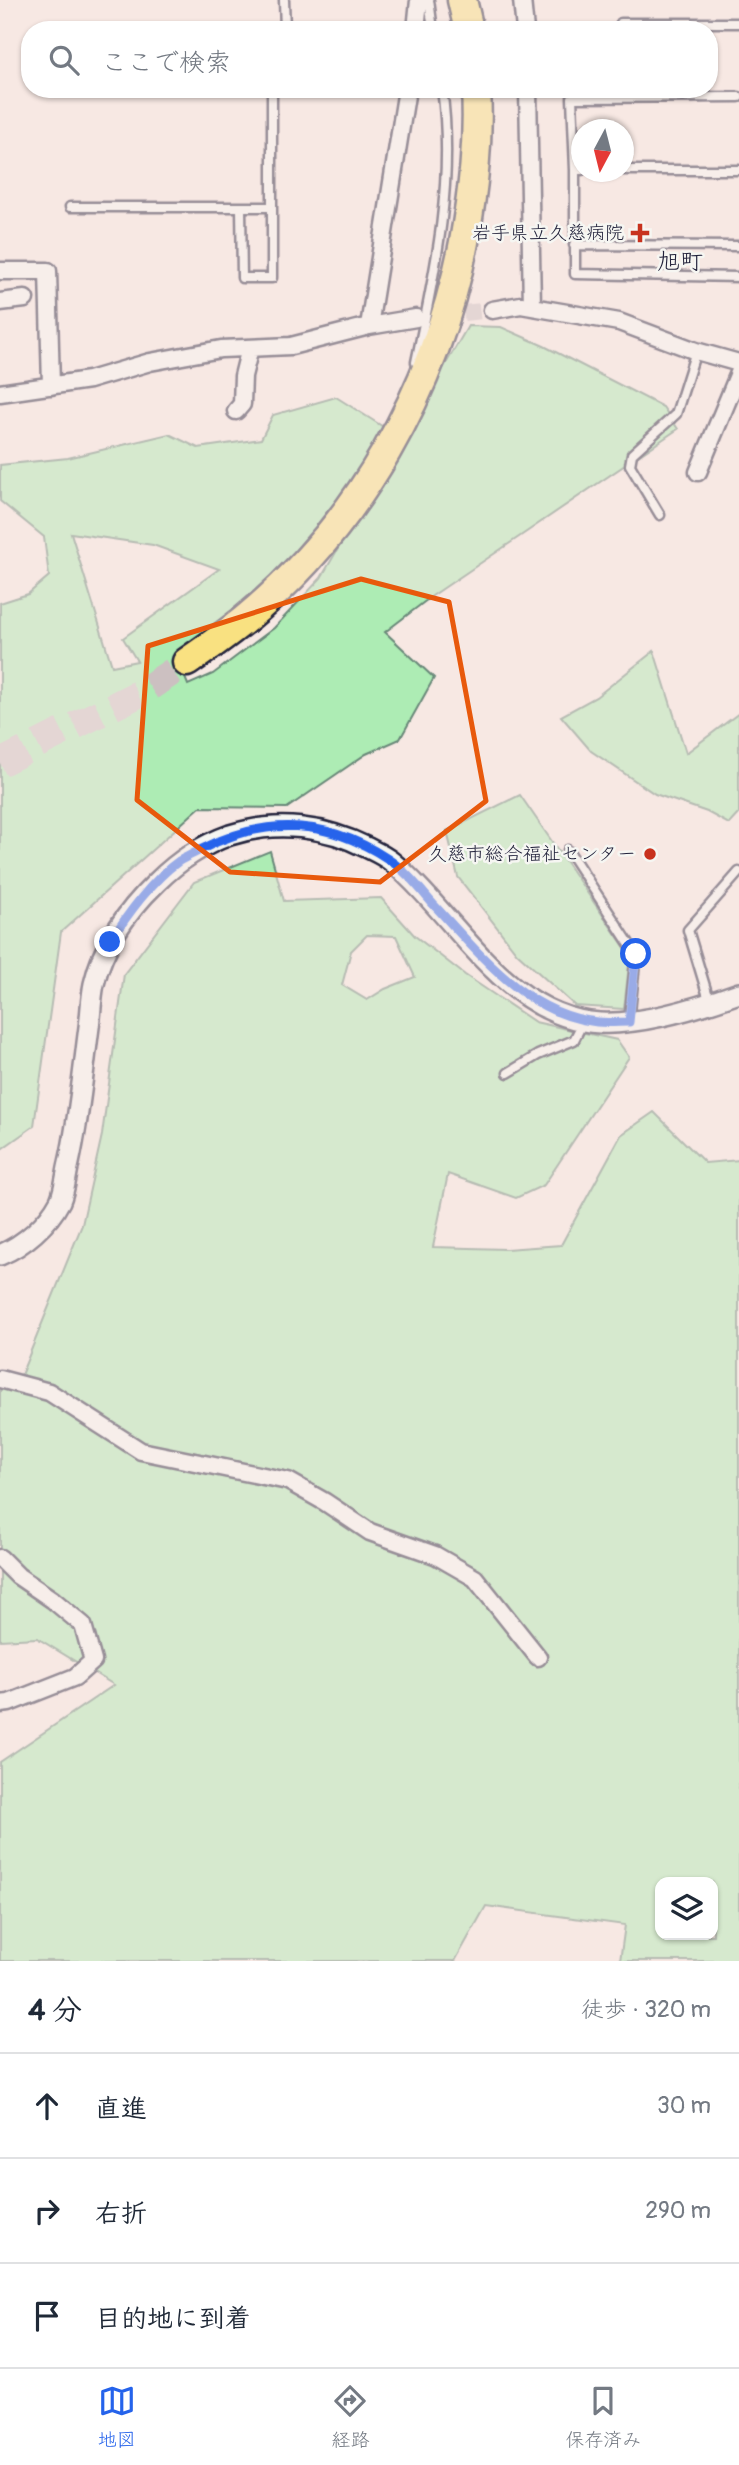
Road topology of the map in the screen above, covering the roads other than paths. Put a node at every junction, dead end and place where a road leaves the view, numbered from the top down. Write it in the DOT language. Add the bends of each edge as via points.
graph roads {
  1 [pos="284,0"];
  2 [pos="419,0"];
  3 [pos="429,0"];
  4 [pos="463,0"];
  5 [pos="522,0"];
  6 [pos="285,21"];
  7 [pos="417,21"];
  8 [pos="432,21"];
  9 [pos="467,21"];
  10 [pos="524,21"];
  11 [pos="718,23"];
  12 [pos="739,23"];
  13 [pos="718,97"];
  14 [pos="739,97"];
  15 [pos="272,98"];
  16 [pos="406,98"];
  17 [pos="443,98"];
  18 [pos="477,98"];
  19 [pos="528,98"];
  20 [pos="656,98"];
  21 [pos="574,119"];
  22 [pos="634,170"];
  23 [pos="739,170"];
  24 [pos="577,182"];
  25 [pos="272,206"];
  26 [pos="70,207"];
  27 [pos="241,207"];
  28 [pos="574,244"];
  29 [pos="739,246"];
  30 [pos="0,271"];
  31 [pos="739,277"];
  32 [pos="25,299"];
  33 [pos="0,302"];
  34 [pos="532,307"];
  35 [pos="492,310"];
  36 [pos="416,318"];
  37 [pos="369,326"];
  38 [pos="250,348"];
  39 [pos="696,351"];
  40 [pos="739,363"];
  41 [pos="415,367"];
  42 [pos="739,373"];
  43 [pos="411,379"];
  44 [pos="51,386"];
  45 [pos="0,393"];
  46 [pos="236,411"];
  47 [pos="390,449"];
  48 [pos="698,472"];
  49 [pos="660,515"];
  50 [pos="187,662"];
  51 [pos="568,850"];
  52 [pos="739,872"];
  53 [pos="739,991"];
  54 [pos="710,1003"];
  55 [pos="584,1020"];
  56 [pos="629,1022"];
  57 [pos="508,1073"];
  58 [pos="0,1255"];
  59 [pos="0,1379"];
  60 [pos="0,1558"];
  61 [pos="538,1657"];
  62 [pos="0,1704"];
  1 -- 6 [label="lane"];
  2 -- 7 [label="street"];
  3 -- 8 [label="lane"];
  4 -- 9 [label="highway"];
  5 -- 10 [label="street"];
  11 -- 12 [label="lane"];
  13 -- 14 [label="lane"];
  15 -- 25 [label="lane"];
  16 -- 37 [label="street"];
  17 -- 41 [label="lane" via="447,170 442,222"];
  18 -- 47 [label="highway" via="474,186 458,270 439,338"];
  19 -- 34 [label="street"];
  20 -- 21 [label="lane" via="572,99"];
  22 -- 23 [label="lane"];
  24 -- 28 [label="lane"];
  25 -- 27 [label="lane"];
  25 -- 27 [label="lane" via="272,278 242,278"];
  26 -- 27 [label="lane"];
  28 -- 29 [label="lane"];
  28 -- 31 [label="lane" via="575,274"];
  30 -- 44 [label="street" via="48,271"];
  32 -- 33 [label="street"];
  34 -- 35 [label="street"];
  34 -- 39 [label="street" via="619,322"];
  36 -- 37 [label="street"];
  37 -- 38 [label="street" via="290,346"];
  38 -- 44 [label="street" via="150,362"];
  38 -- 46 [label="street" via="242,404"];
  39 -- 40 [label="street"];
  39 -- 49 [label="lane" via="676,414 632,454 630,465"];
  42 -- 48 [label="street"];
  43 -- 47 [label="lane"];
  44 -- 45 [label="street"];
  47 -- 50 [label="highway" via="332,529 284,583"];
  51 -- 56 [label="lane" via="636,954"];
  52 -- 54 [label="lane" via="688,930"];
  53 -- 54 [label="street"];
  54 -- 56 [label="street"];
  55 -- 56 [label="street"];
  55 -- 57 [label="lane" via="574,1040"];
  55 -- 58 [label="street" via="538,1003 512,985 390,860 368,848 323,830 289,826 267,826 228,836 178,862 146,893 110,942 94,983 74,1140 60,1200 37,1232"];
  59 -- 61 [label="street" via="49,1392 141,1451 288,1482 370,1532 435,1555 475,1578"];
  60 -- 62 [label="street" via="83,1625 93,1661 75,1677"];
}
